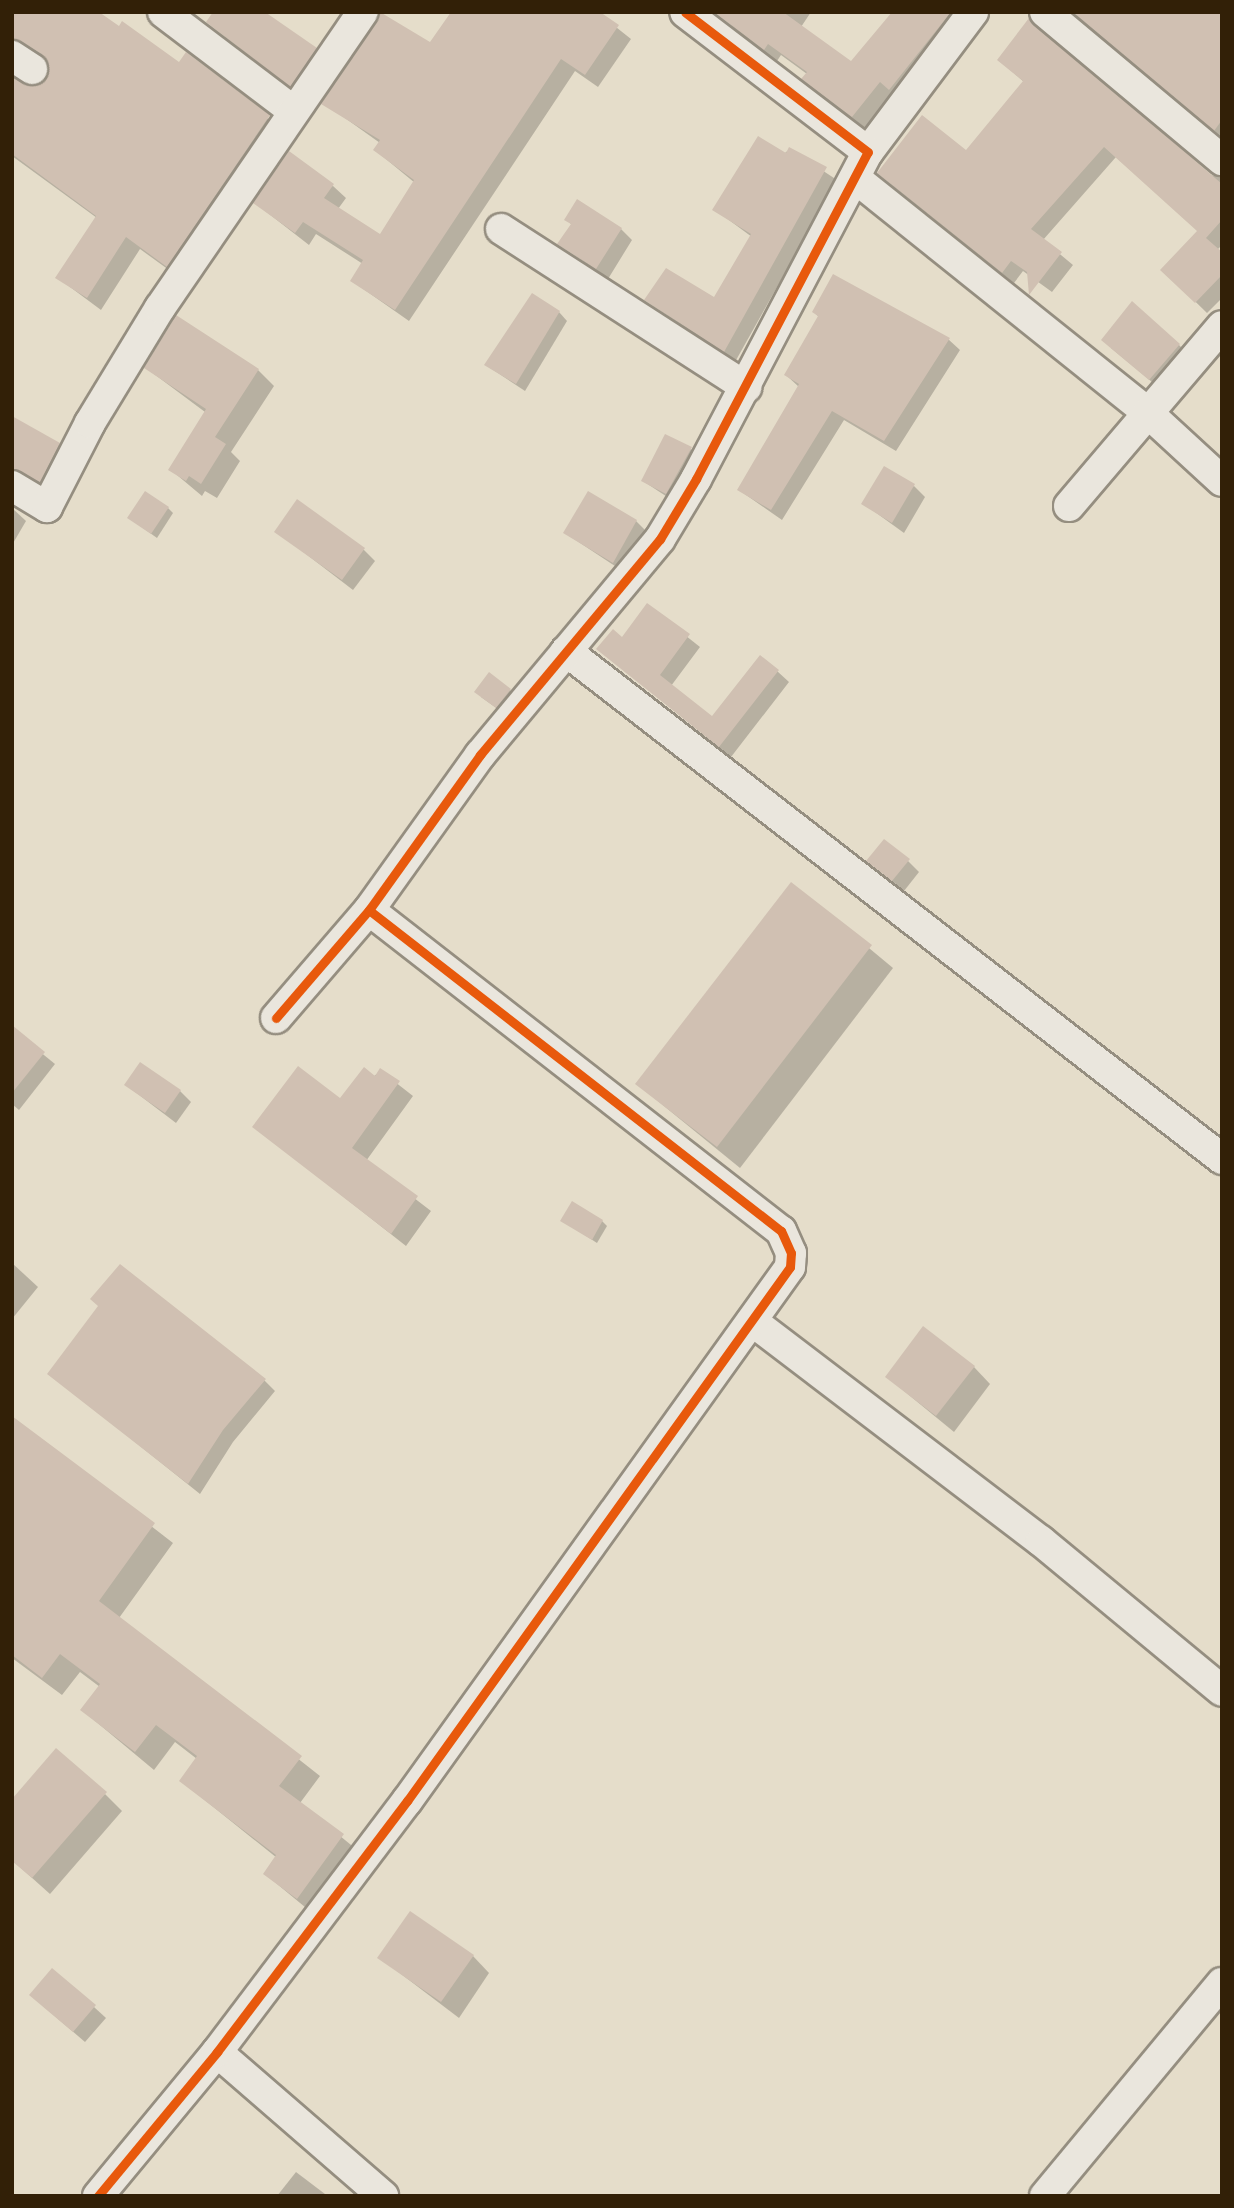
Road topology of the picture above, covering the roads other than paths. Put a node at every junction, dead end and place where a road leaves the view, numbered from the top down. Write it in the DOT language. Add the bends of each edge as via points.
graph roads {
  1 [pos="163,12"];
  2 [pos="363,12"];
  3 [pos="685,12"];
  4 [pos="974,12"];
  5 [pos="1045,12"];
  6 [pos="292,110"];
  7 [pos="1222,160"];
  8 [pos="861,165"];
  9 [pos="501,229"];
  10 [pos="1222,326"];
  11 [pos="746,387"];
  12 [pos="1148,414"];
  13 [pos="1222,481"];
  14 [pos="12,486"];
  15 [pos="1069,506"];
  16 [pos="566,651"];
  17 [pos="369,910"];
  18 [pos="276,1018"];
  19 [pos="1222,1159"];
  20 [pos="752,1321"];
  21 [pos="1222,1691"];
  22 [pos="1222,1983"];
  23 [pos="218,2052"];
  24 [pos="380,2195"];
  25 [pos="98,2196"];
  26 [pos="1045,2196"];
  1 -- 6 [label="street"];
  2 -- 6 [label="street"];
  3 -- 8 [label="street"];
  4 -- 8 [label="street"];
  5 -- 7 [label="street"];
  6 -- 14 [label="street" via="153,320 90,423 47,507"];
  8 -- 11 [label="street"];
  8 -- 12 [label="street"];
  9 -- 11 [label="street"];
  10 -- 12 [label="street"];
  11 -- 16 [label="street" via="660,539"];
  12 -- 13 [label="street"];
  12 -- 15 [label="street"];
  16 -- 17 [label="street" via="480,755"];
  16 -- 19 [label="street"];
  17 -- 18 [label="street"];
  17 -- 20 [label="street" via="781,1231 791,1253 790,1267"];
  20 -- 21 [label="street" via="1031,1534"];
  20 -- 23 [label="street" via="407,1801"];
  22 -- 26 [label="street"];
  23 -- 24 [label="street"];
  23 -- 25 [label="street"];
}
